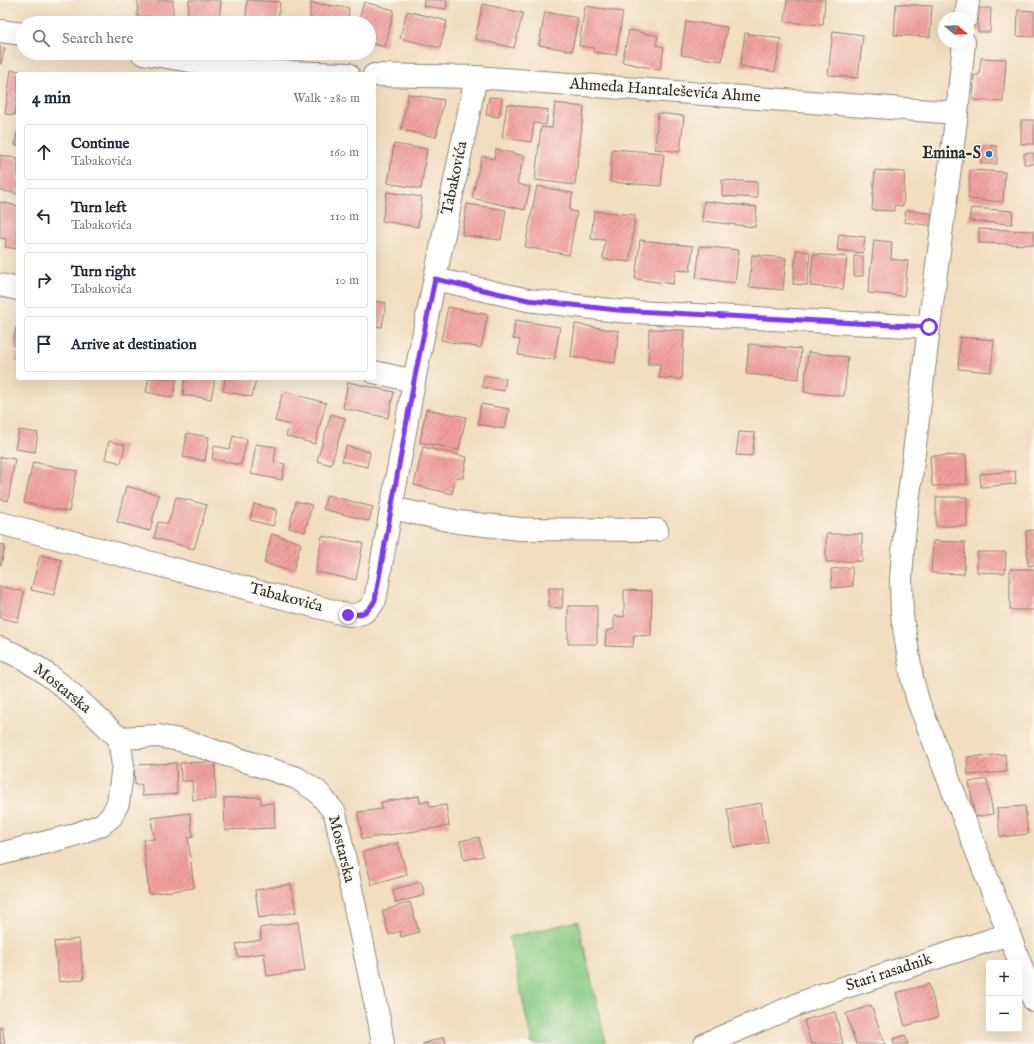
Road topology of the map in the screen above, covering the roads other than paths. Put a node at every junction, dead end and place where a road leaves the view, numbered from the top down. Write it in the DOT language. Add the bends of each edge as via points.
graph roads {
  1 [pos="968,0"];
  2 [pos="967,12"];
  3 [pos="0,31"];
  4 [pos="16,33"];
  5 [pos="963,48"];
  6 [pos="184,60"];
  7 [pos="283,72"];
  8 [pos="376,75"];
  9 [pos="476,77"];
  10 [pos="956,113"];
  11 [pos="435,279"];
  12 [pos="0,285"];
  13 [pos="16,289"];
  14 [pos="929,327"];
  15 [pos="376,372"];
  16 [pos="414,381"];
  17 [pos="391,508"];
  18 [pos="0,523"];
  19 [pos="657,530"];
  20 [pos="0,648"];
  21 [pos="119,738"];
  22 [pos="0,854"];
  23 [pos="1009,934"];
  24 [pos="1034,1001"];
  25 [pos="383,1044"];
  26 [pos="705,1044"];
  1 -- 2 [label="street"];
  3 -- 4 [label="street"];
  5 -- 10 [label="street"];
  6 -- 7 [label="street" via="250,71"];
  8 -- 9 [label="street, Ahmeda Hantaleševića Ahme"];
  9 -- 10 [label="street, Ahmeda Hantaleševića Ahme"];
  9 -- 11 [label="street, Tabakovića"];
  10 -- 14 [label="street"];
  11 -- 14 [label="street" via="528,300 617,310"];
  11 -- 16 [label="street, Tabakovića"];
  12 -- 13 [label="street"];
  14 -- 23 [label="street" via="904,537 902,615 918,700"];
  15 -- 16 [label="street"];
  16 -- 17 [label="street, Tabakovića"];
  17 -- 18 [label="street, Tabakovića" via="375,600 366,612 358,615 348,615"];
  17 -- 19 [label="street" via="458,522 520,529"];
  20 -- 21 [label="street, Mostarska" via="19,655 52,677"];
  21 -- 22 [label="street" via="123,766 118,803 111,817 102,825 71,836"];
  21 -- 25 [label="street, Mostarska" via="158,736 184,741 298,778 318,792 335,813"];
  23 -- 24 [label="street"];
  23 -- 26 [label="street, Stari rasadnik" via="815,997"];
}
